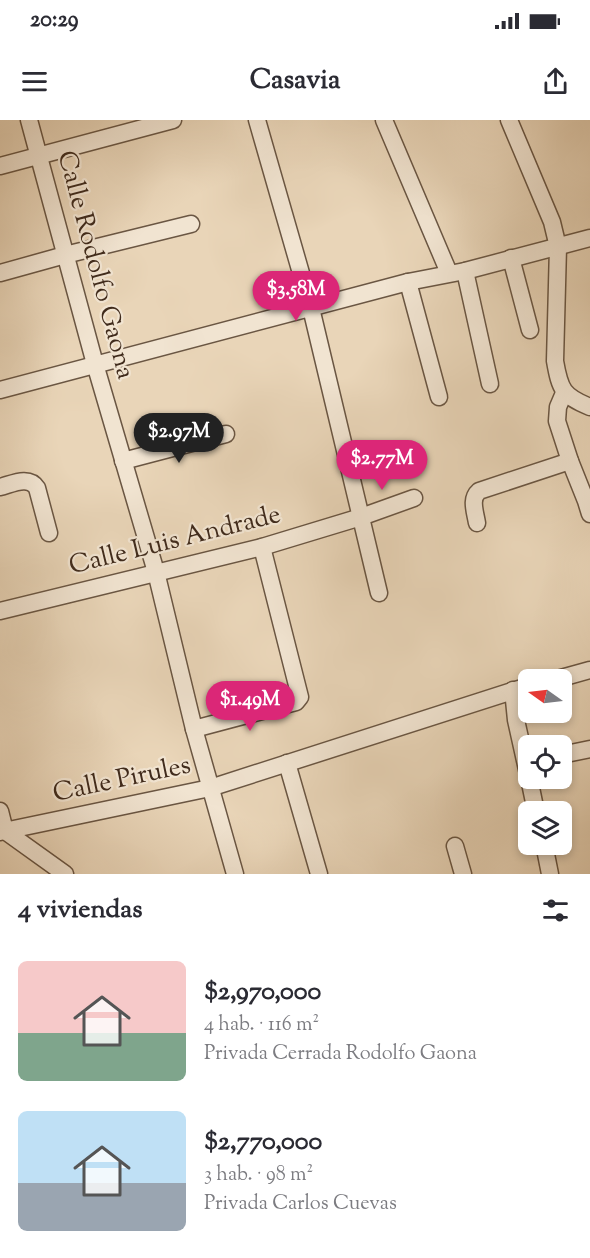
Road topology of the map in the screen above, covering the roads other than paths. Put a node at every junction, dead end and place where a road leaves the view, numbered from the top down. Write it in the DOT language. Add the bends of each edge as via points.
graph roads {
  1 [pos="29,120"];
  2 [pos="173,120"];
  3 [pos="257,120"];
  4 [pos="384,120"];
  5 [pos="509,120"];
  6 [pos="39,155"];
  7 [pos="0,166"];
  8 [pos="191,224"];
  9 [pos="590,238"];
  10 [pos="558,247"];
  11 [pos="65,255"];
  12 [pos="511,258"];
  13 [pos="457,272"];
  14 [pos="0,273"];
  15 [pos="408,282"];
  16 [pos="311,308"];
  17 [pos="530,330"];
  18 [pos="95,364"];
  19 [pos="490,384"];
  20 [pos="0,390"];
  21 [pos="564,393"];
  22 [pos="439,397"];
  23 [pos="590,407"];
  24 [pos="226,434"];
  25 [pos="123,461"];
  26 [pos="570,461"];
  27 [pos="0,487"];
  28 [pos="414,498"];
  29 [pos="589,505"];
  30 [pos="361,517"];
  31 [pos="477,523"];
  32 [pos="49,533"];
  33 [pos="262,547"];
  34 [pos="156,572"];
  35 [pos="379,593"];
  36 [pos="0,611"];
  37 [pos="590,670"];
  38 [pos="572,675"];
  39 [pos="518,689"];
  40 [pos="518,704"];
  41 [pos="194,729"];
  42 [pos="520,735"];
  43 [pos="590,748"];
  44 [pos="572,752"];
  45 [pos="287,762"];
  46 [pos="210,788"];
  47 [pos="0,811"];
  48 [pos="3,831"];
  49 [pos="455,846"];
  50 [pos="546,855"];
  51 [pos="65,874"];
  52 [pos="235,874"];
  53 [pos="319,874"];
  54 [pos="463,874"];
  55 [pos="550,874"];
  1 -- 6 [label="street, Calle Rodolfo Gaona"];
  2 -- 6 [label="street"];
  3 -- 16 [label="street"];
  4 -- 13 [label="street"];
  5 -- 10 [label="street" via="552,222"];
  6 -- 7 [label="street"];
  6 -- 11 [label="street, Calle Rodolfo Gaona"];
  8 -- 11 [label="street"];
  9 -- 10 [label="street"];
  10 -- 12 [label="street"];
  10 -- 21 [label="street" via="555,362"];
  11 -- 14 [label="street"];
  11 -- 18 [label="street, Calle Rodolfo Gaona"];
  12 -- 13 [label="street"];
  12 -- 17 [label="street"];
  13 -- 15 [label="street"];
  13 -- 19 [label="street"];
  15 -- 16 [label="street"];
  15 -- 22 [label="street"];
  16 -- 18 [label="street"];
  16 -- 30 [label="street"];
  18 -- 20 [label="street"];
  18 -- 25 [label="street, Calle Rodolfo Gaona"];
  21 -- 23 [label="street"];
  21 -- 26 [label="street" via="557,421"];
  24 -- 25 [label="street"];
  25 -- 34 [label="street, Calle Rodolfo Gaona"];
  26 -- 29 [label="street"];
  26 -- 31 [label="street" via="479,491 473,501"];
  27 -- 32 [label="street" via="24,481 34,484"];
  28 -- 30 [label="street, Calle Luis Andrade"];
  30 -- 33 [label="street, Calle Luis Andrade"];
  30 -- 35 [label="street"];
  33 -- 34 [label="street, Calle Luis Andrade"];
  33 -- 41 [label="street" via="300,697 296,702"];
  34 -- 36 [label="street, Calle Luis Andrade"];
  34 -- 41 [label="street, Calle Rodolfo Gaona"];
  37 -- 38 [label="street"];
  39 -- 45 [label="street, Calle Pirules"];
  40 -- 42 [label="street"];
  41 -- 46 [label="street, Calle Rodolfo Gaona"];
  43 -- 44 [label="street"];
  45 -- 46 [label="street, Calle Pirules"];
  45 -- 53 [label="street"];
  46 -- 48 [label="street, Calle Pirules"];
  46 -- 52 [label="street, Calle Rodolfo Gaona"];
  47 -- 48 [label="street"];
  48 -- 51 [label="street"];
  49 -- 54 [label="street"];
  50 -- 55 [label="street"];
}
